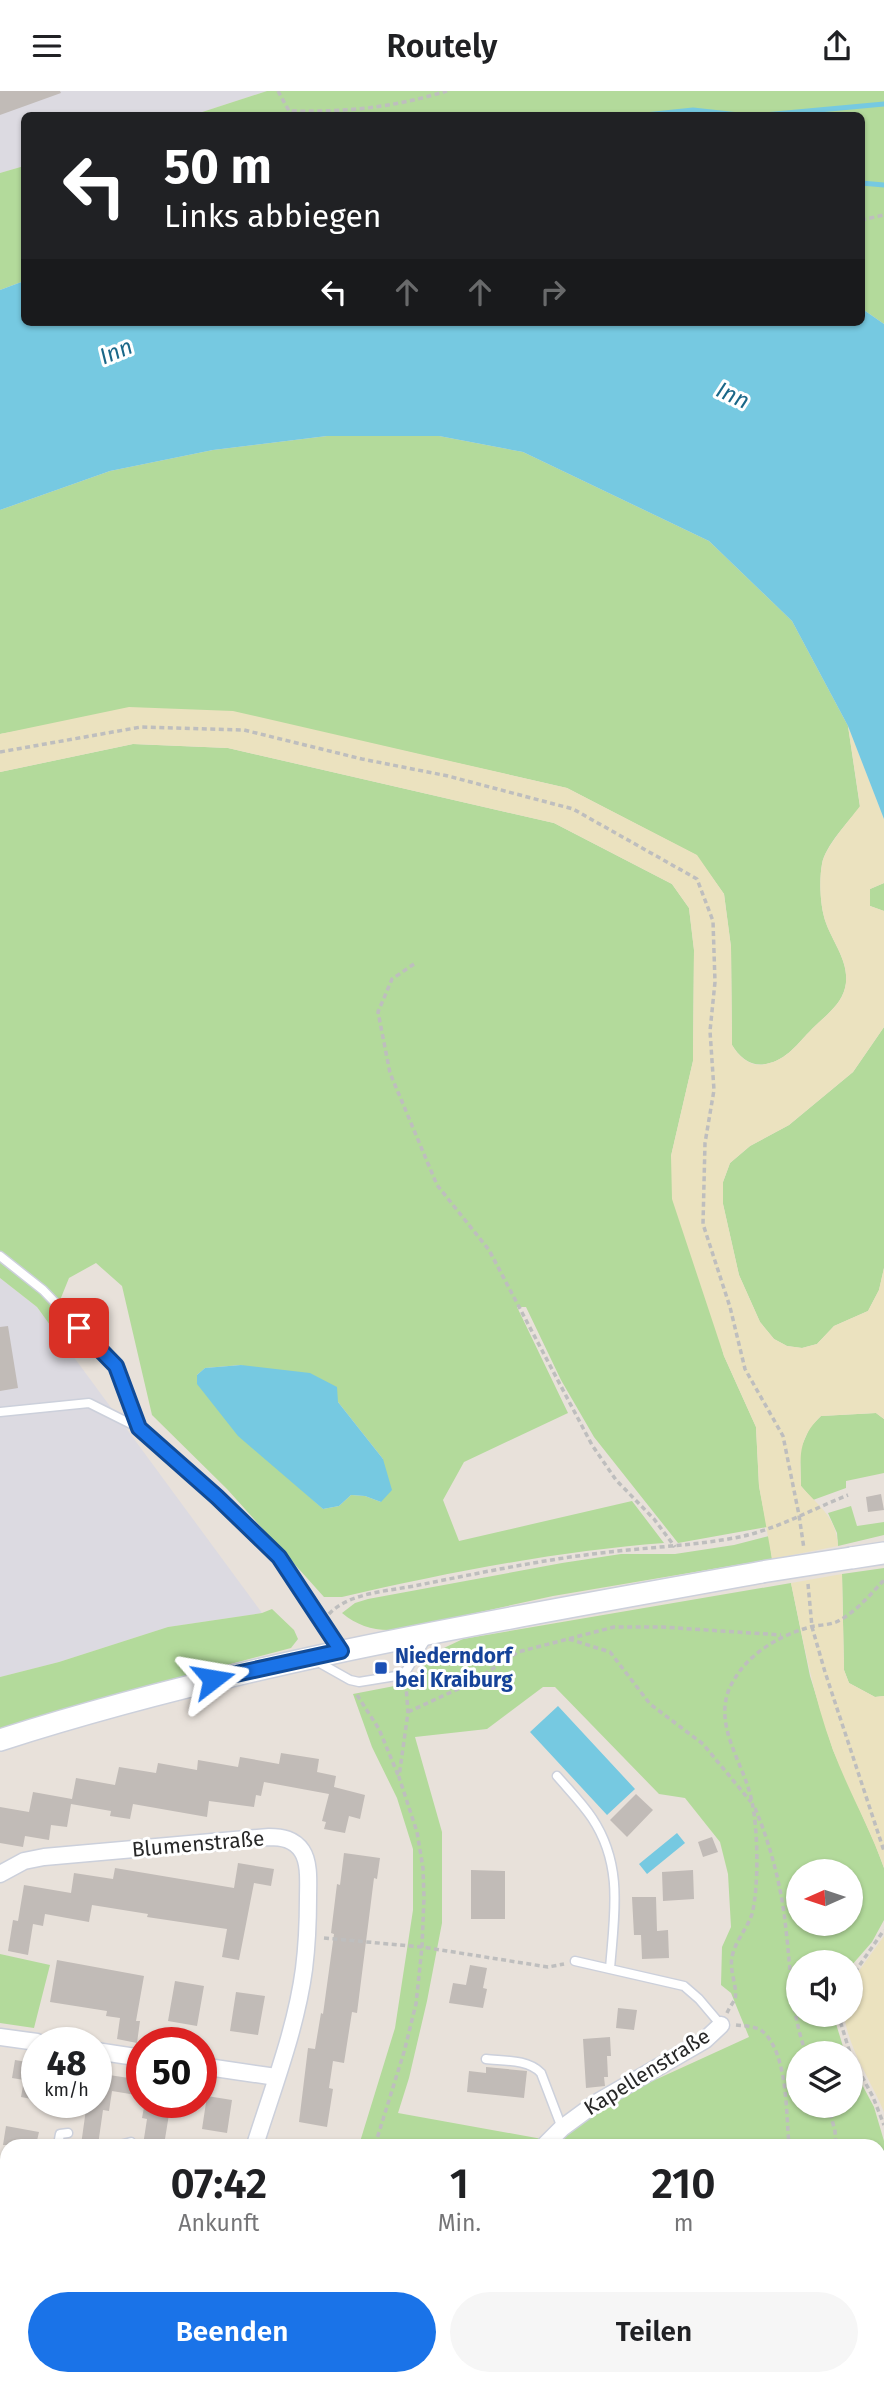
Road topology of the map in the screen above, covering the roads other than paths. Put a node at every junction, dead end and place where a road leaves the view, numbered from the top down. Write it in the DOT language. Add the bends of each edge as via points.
graph roads {
  1 [pos="0,1256"];
  2 [pos="0,1412"];
  3 [pos="139,1428"];
  4 [pos="884,1553"];
  5 [pos="430,1632"];
  6 [pos="341,1651"];
  7 [pos="310,1657"];
  8 [pos="0,1740"];
  9 [pos="557,1776"];
  10 [pos="0,1874"];
  11 [pos="575,1961"];
  12 [pos="610,1969"];
  13 [pos="721,2025"];
  14 [pos="0,2037"];
  15 [pos="21,2040"];
  16 [pos="486,2059"];
  17 [pos="217,2068"];
  18 [pos="276,2077"];
  19 [pos="562,2128"];
  20 [pos="68,2133"];
  21 [pos="59,2139"];
  22 [pos="257,2139"];
  23 [pos="551,2139"];
  1 -- 3 [label="lane" via="43,1290 116,1366"];
  2 -- 3 [label="lane" via="89,1403"];
  3 -- 6 [label="lane" via="279,1557"];
  4 -- 5 [label="main road, bridge"];
  5 -- 6 [label="main road"];
  5 -- 7 [label="lane" via="406,1671 396,1676 359,1682"];
  6 -- 7 [label="main road"];
  7 -- 8 [label="main road" via="164,1691"];
  9 -- 12 [label="lane" via="592,1817 614,1871"];
  10 -- 18 [label="street, Blumenstraße" via="44,1857 280,1837 292,1841 304,1855 308,1936 299,1997"];
  11 -- 12 [label="lane, Kapellenstraße"];
  12 -- 13 [label="lane, Kapellenstraße" via="684,1986"];
  13 -- 19 [label="street, Kapellenstraße" via="705,2041 596,2103"];
  14 -- 15 [label="street"];
  16 -- 19 [label="lane" via="536,2068"];
  17 -- 18 [label="street"];
  18 -- 22 [label="street, Blumenstraße"];
  19 -- 23 [label="street, Kapellenstraße"];
  20 -- 21 [label="lane" via="60,2134"];
}
